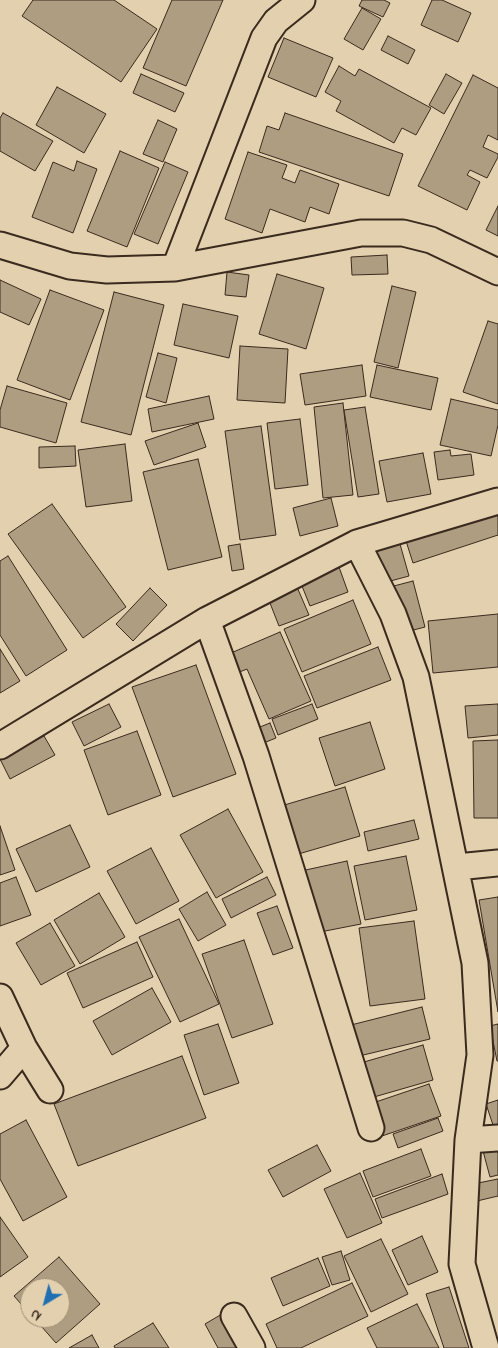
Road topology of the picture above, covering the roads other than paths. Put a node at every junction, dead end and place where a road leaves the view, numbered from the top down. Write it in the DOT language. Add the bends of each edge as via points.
graph roads {
  1 [pos="302,0"];
  2 [pos="0,245"];
  3 [pos="175,268"];
  4 [pos="498,272"];
  5 [pos="498,501"];
  6 [pos="357,543"];
  7 [pos="207,620"];
  8 [pos="0,746"];
  9 [pos="498,863"];
  10 [pos="457,867"];
  11 [pos="0,997"];
  12 [pos="24,1048"];
  13 [pos="0,1076"];
  14 [pos="50,1090"];
  15 [pos="371,1128"];
  16 [pos="498,1138"];
  17 [pos="468,1140"];
  18 [pos="234,1316"];
  19 [pos="252,1348"];
  20 [pos="486,1348"];
  1 -- 3 [label="street" via="276,20 264,38"];
  2 -- 3 [label="street" via="70,266 107,270"];
  3 -- 4 [label="street" via="361,233 403,233 430,240"];
  5 -- 6 [label="street"];
  6 -- 7 [label="street"];
  6 -- 10 [label="street" via="393,614 416,677"];
  7 -- 8 [label="street"];
  7 -- 15 [label="street" via="256,756"];
  9 -- 10 [label="street"];
  10 -- 17 [label="street" via="475,963 480,1055"];
  11 -- 12 [label="street"];
  12 -- 13 [label="street"];
  12 -- 14 [label="street"];
  16 -- 17 [label="street"];
  17 -- 20 [label="street" via="462,1264"];
  18 -- 19 [label="street"];
}
